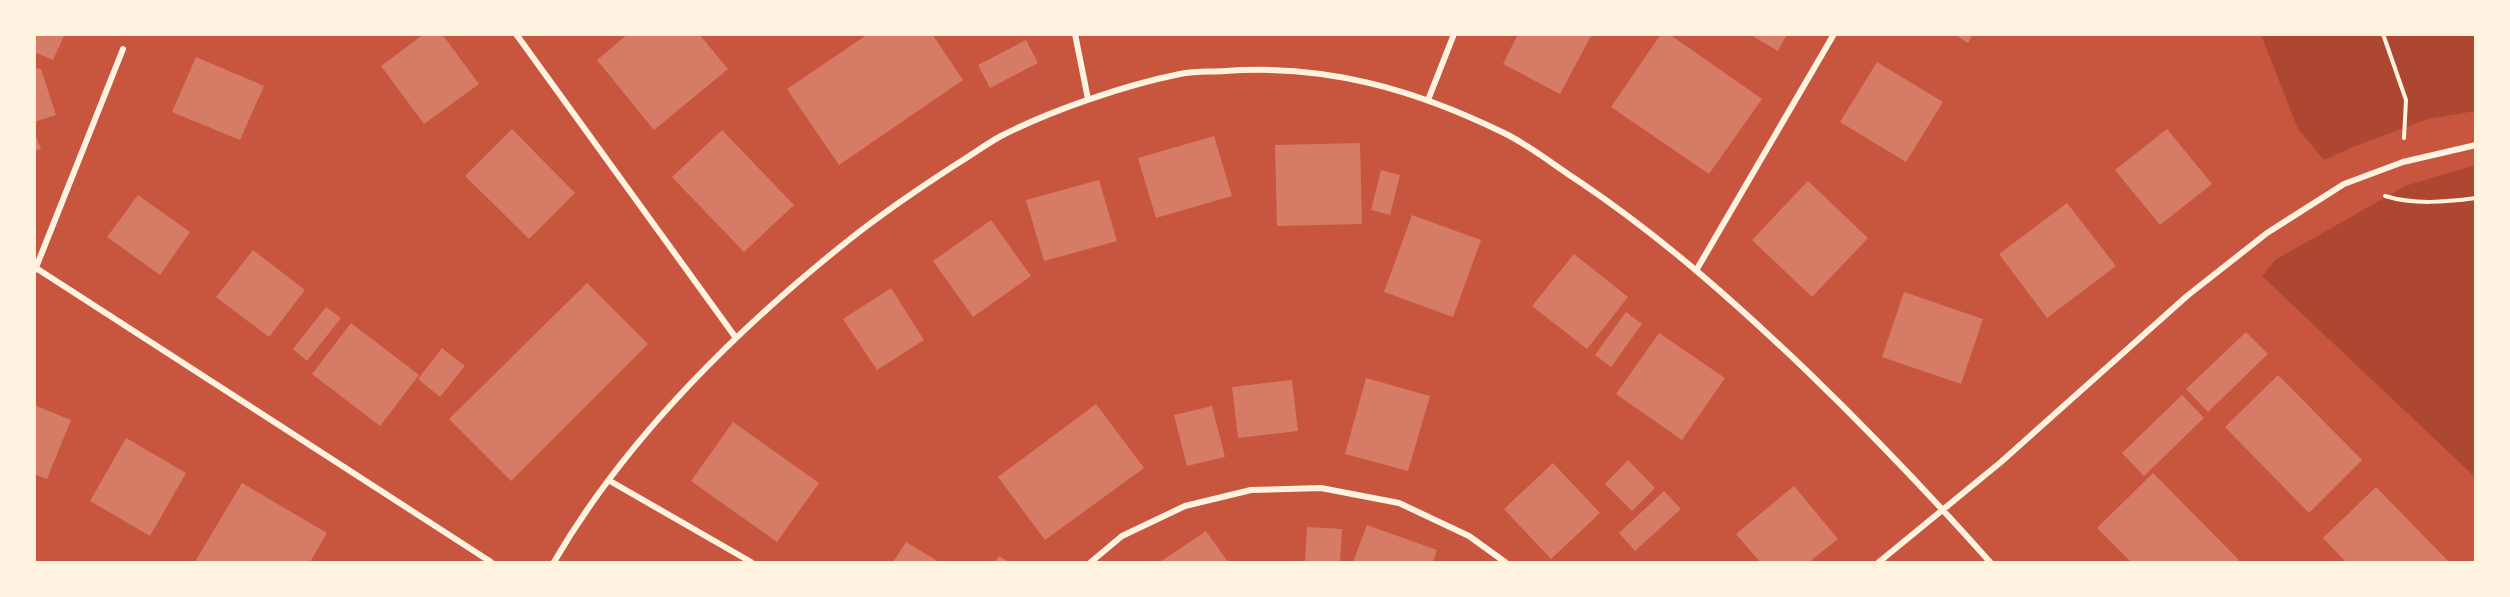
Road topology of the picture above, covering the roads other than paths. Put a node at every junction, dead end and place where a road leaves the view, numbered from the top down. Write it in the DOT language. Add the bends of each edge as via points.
graph roads {
  1 [pos="516,34"];
  2 [pos="1076,34"];
  3 [pos="1454,34"];
  4 [pos="1834,34"];
  5 [pos="123,49"];
  6 [pos="1088,99"];
  7 [pos="1428,100"];
  8 [pos="2475,145"];
  9 [pos="35,269"];
  10 [pos="1697,269"];
  11 [pos="736,338"];
  12 [pos="610,481"];
  13 [pos="1942,508"];
  14 [pos="490,562"];
  15 [pos="554,562"];
  16 [pos="751,562"];
  17 [pos="1091,562"];
  18 [pos="1505,562"];
  19 [pos="1879,562"];
  20 [pos="1990,562"];
  1 -- 11 [label="street"];
  2 -- 6 [label="street"];
  3 -- 7 [label="street"];
  4 -- 10 [label="street"];
  5 -- 9 [label="street"];
  6 -- 7 [label="street" via="1182,74 1266,68 1349,77"];
  6 -- 11 [label="street" via="1001,136 904,197 809,271"];
  7 -- 10 [label="street" via="1508,135 1623,211"];
  8 -- 13 [label="street" via="2403,162 2344,184 2268,233 2187,296 2001,462"];
  9 -- 14 [label="street"];
  10 -- 13 [label="street" via="1855,418"];
  11 -- 12 [label="street" via="669,406"];
  12 -- 15 [label="street"];
  12 -- 16 [label="street"];
  13 -- 19 [label="street"];
  13 -- 20 [label="street"];
  17 -- 18 [label="street" via="1122,536 1185,506 1251,490 1321,488 1399,503 1469,536"];
}
